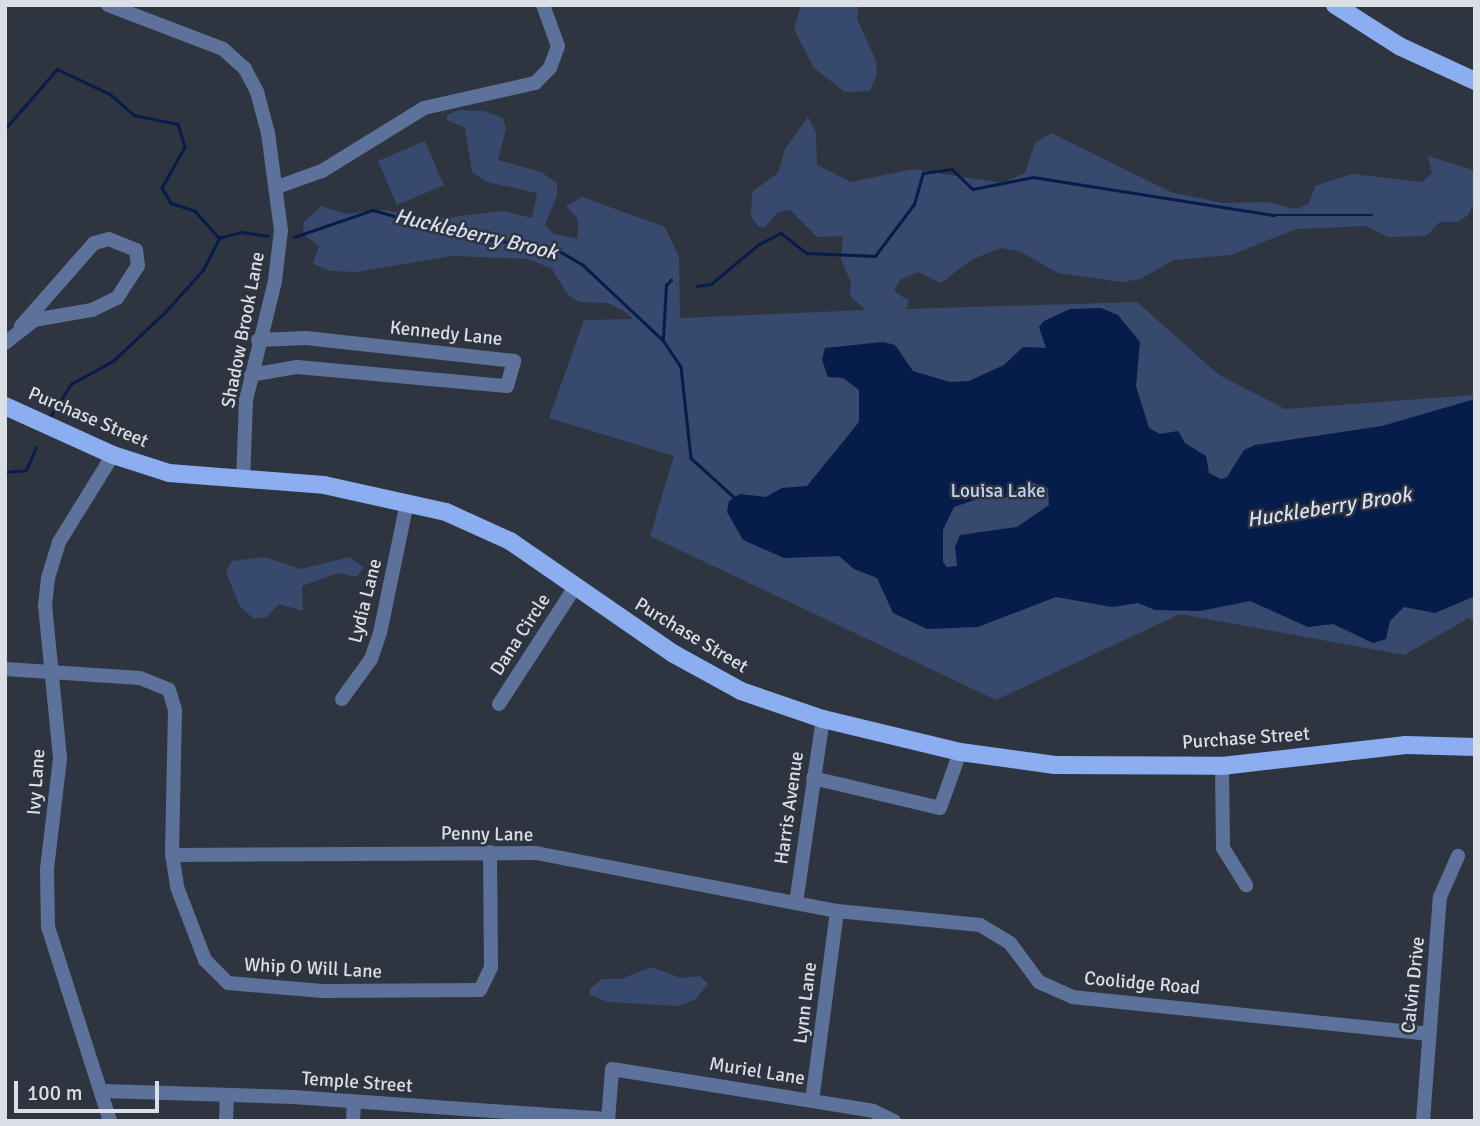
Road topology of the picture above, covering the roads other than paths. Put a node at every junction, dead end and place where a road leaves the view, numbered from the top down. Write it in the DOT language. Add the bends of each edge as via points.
graph roads {
  1 [pos="108,5"];
  2 [pos="543,5"];
  3 [pos="1335,5"];
  4 [pos="1475,81"];
  5 [pos="277,187"];
  6 [pos="21,326"];
  7 [pos="258,340"];
  8 [pos="5,343"];
  9 [pos="251,375"];
  10 [pos="5,406"];
  11 [pos="113,455"];
  12 [pos="243,480"];
  13 [pos="407,503"];
  14 [pos="575,587"];
  15 [pos="5,669"];
  16 [pos="50,669"];
  17 [pos="342,699"];
  18 [pos="499,704"];
  19 [pos="823,719"];
  20 [pos="1475,747"];
  21 [pos="960,752"];
  22 [pos="1222,766"];
  23 [pos="813,778"];
  24 [pos="490,852"];
  25 [pos="173,855"];
  26 [pos="1458,856"];
  27 [pos="1246,885"];
  28 [pos="796,903"];
  29 [pos="836,911"];
  30 [pos="1428,1034"];
  31 [pos="103,1091"];
  32 [pos="227,1095"];
  33 [pos="812,1101"];
  34 [pos="354,1102"];
  35 [pos="608,1120"];
  36 [pos="110,1121"];
  37 [pos="226,1121"];
  38 [pos="353,1121"];
  39 [pos="894,1121"];
  40 [pos="1423,1121"];
  1 -- 5 [label="street, Shadow Brook Lane" via="211,42 245,69 268,133"];
  2 -- 5 [label="street" via="558,46 550,68 535,83 424,107 322,171"];
  3 -- 4 [label="main road" via="1399,46"];
  5 -- 7 [label="street, Shadow Brook Lane" via="280,246"];
  6 -- 6 [label="street" via="112,301 134,277 136,250 110,239 94,243"];
  6 -- 8 [label="street"];
  7 -- 9 [label="street, Shadow Brook Lane"];
  7 -- 9 [label="street, Kennedy Lane" via="306,338 514,361 507,386 297,366"];
  9 -- 12 [label="street, Shadow Brook Lane"];
  10 -- 11 [label="main road, Purchase Street"];
  11 -- 12 [label="main road, Purchase Street" via="169,473"];
  11 -- 16 [label="street, Ivy Lane" via="75,510 48,578"];
  12 -- 13 [label="main road, Purchase Street" via="324,485"];
  13 -- 14 [label="main road, Purchase Street" via="481,524"];
  13 -- 17 [label="street, Lydia Lane" via="371,659"];
  14 -- 18 [label="street, Dana Circle"];
  14 -- 19 [label="main road, Purchase Street" via="705,673 741,691"];
  15 -- 16 [label="street, Whip O Will Lane"];
  16 -- 25 [label="street, Whip O Will Lane" via="140,678 169,690 175,710"];
  16 -- 31 [label="street, Ivy Lane" via="60,758 47,869 48,928"];
  19 -- 21 [label="main road, Purchase Street"];
  19 -- 23 [label="street, Harris Avenue"];
  20 -- 22 [label="main road, Purchase Street" via="1406,745"];
  21 -- 22 [label="main road, Purchase Street" via="1055,765"];
  21 -- 23 [label="street" via="940,808"];
  22 -- 27 [label="street" via="1223,848"];
  23 -- 28 [label="street, Harris Avenue"];
  24 -- 25 [label="street, Penny Lane"];
  24 -- 25 [label="street, Whip O Will Lane" via="491,972 480,990 466,993 323,991 223,981 191,930"];
  24 -- 28 [label="street, Penny Lane" via="536,853"];
  26 -- 30 [label="street, Calvin Drive" via="1440,897"];
  28 -- 29 [label="street, Coolidge Road"];
  29 -- 30 [label="street, Coolidge Road" via="986,927 1010,943 1040,982 1072,997"];
  29 -- 33 [label="street, Lynn Lane"];
  30 -- 40 [label="street, Calvin Drive"];
  31 -- 32 [label="street, Temple Street"];
  31 -- 36 [label="street, Ivy Lane"];
  32 -- 34 [label="street, Temple Street"];
  32 -- 37 [label="street"];
  33 -- 35 [label="street, Muriel Lane" via="612,1069"];
  33 -- 39 [label="street, Muriel Lane" via="873,1111"];
  34 -- 35 [label="street, Temple Street"];
  34 -- 38 [label="street"];
}
